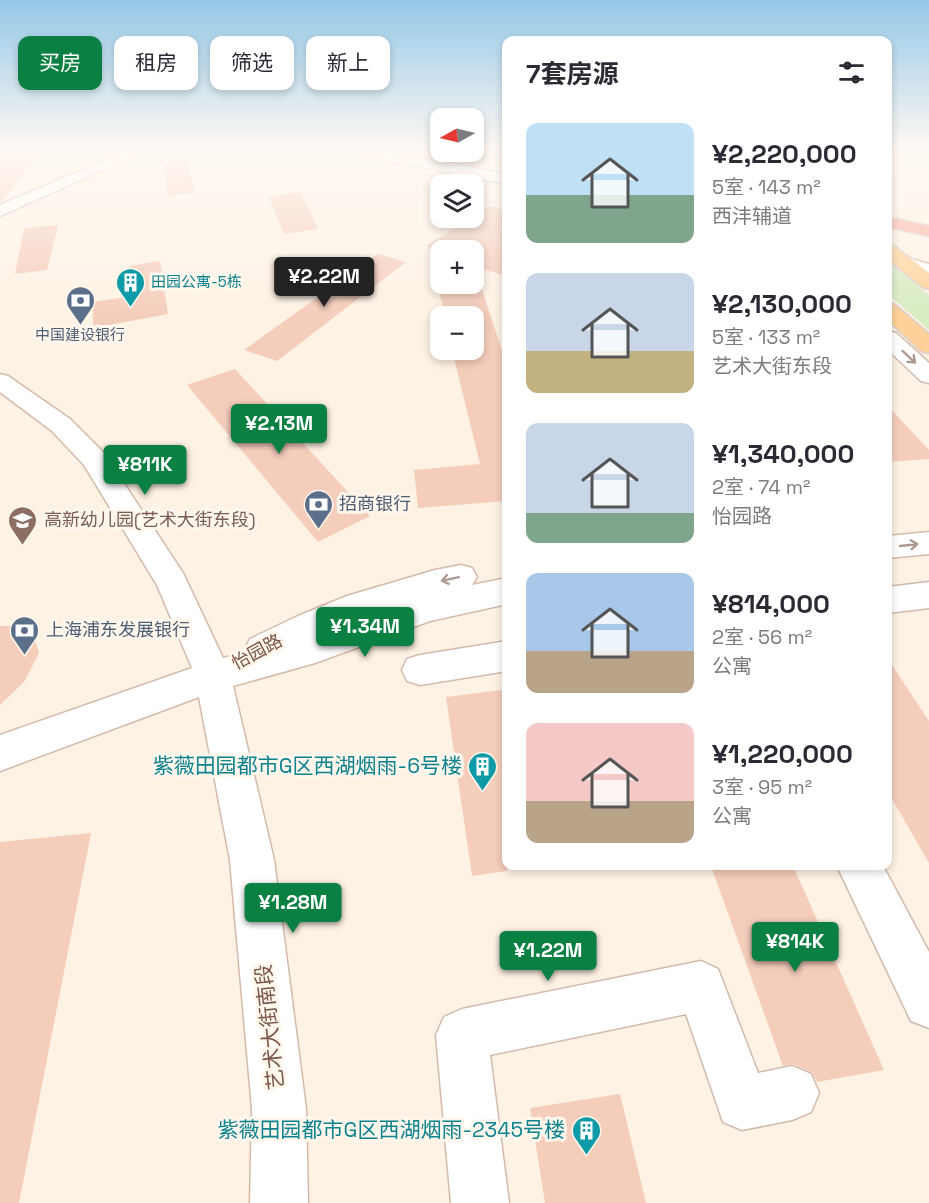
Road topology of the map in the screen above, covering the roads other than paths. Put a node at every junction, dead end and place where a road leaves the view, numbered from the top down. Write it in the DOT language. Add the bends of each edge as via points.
graph roads {
  1 [pos="15,205"];
  2 [pos="0,212"];
  3 [pos="892,213"];
  4 [pos="929,222"];
  5 [pos="892,223"];
  6 [pos="929,231"];
  7 [pos="892,253"];
  8 [pos="904,263"];
  9 [pos="929,270"];
  10 [pos="929,283"];
  11 [pos="892,313"];
  12 [pos="892,342"];
  13 [pos="929,346"];
  14 [pos="929,376"];
  15 [pos="0,381"];
  16 [pos="929,522"];
  17 [pos="892,526"];
  18 [pos="929,543"];
  19 [pos="892,547"];
  20 [pos="502,570"];
  21 [pos="502,592"];
  22 [pos="929,595"];
  23 [pos="892,600"];
  24 [pos="502,657"];
  25 [pos="420,670"];
  26 [pos="213,675"];
  27 [pos="0,753"];
  28 [pos="861,870"];
  29 [pos="929,1003"];
  30 [pos="792,1093"];
  31 [pos="279,1203"];
  32 [pos="480,1203"];
  1 -- 2 [label="street"];
  3 -- 4 [label="highway"];
  5 -- 6 [label="highway"];
  7 -- 8 [label="main road"];
  8 -- 9 [label="street"];
  8 -- 10 [label="main road"];
  11 -- 13 [label="main road"];
  12 -- 14 [label="street, one-way"];
  15 -- 26 [label="street, 艺术大街南段" via="61,425 94,459 172,582"];
  16 -- 17 [label="street"];
  19 -- 18 [label="street, one-way"];
  20 -- 26 [label="street, 怡园路, one-way" via="380,597 306,625"];
  21 -- 26 [label="street, 怡园路" via="427,608 315,648"];
  22 -- 23 [label="street"];
  24 -- 25 [label="street"];
  26 -- 27 [label="street, 怡园路"];
  26 -- 31 [label="street, 艺术大街南段" via="252,860 279,1109"];
  28 -- 29 [label="street"];
  30 -- 32 [label="street" via="742,1103 701,986 462,1035"];
}
